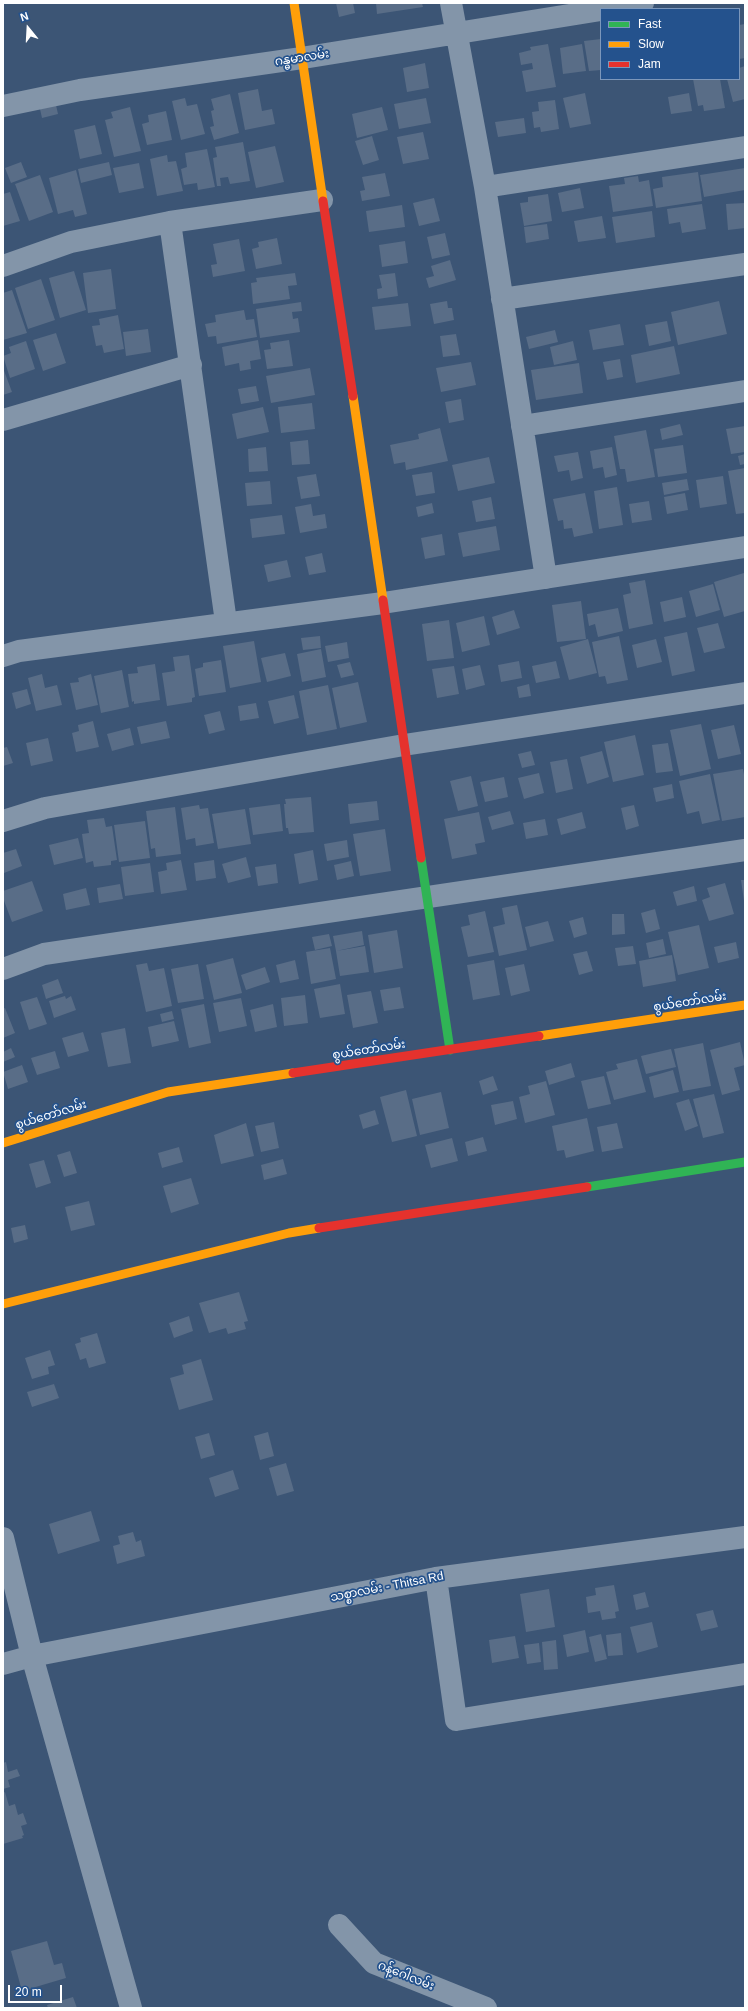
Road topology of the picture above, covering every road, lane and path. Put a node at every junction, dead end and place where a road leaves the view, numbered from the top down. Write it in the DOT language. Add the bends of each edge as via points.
graph roads {
  1 [pos="294,3"];
  2 [pos="451,3"];
  3 [pos="643,3"];
  4 [pos="615,8"];
  5 [pos="600,10"];
  6 [pos="456,34"];
  7 [pos="302,58"];
  8 [pos="3,106"];
  9 [pos="745,147"];
  10 [pos="485,186"];
  11 [pos="322,200"];
  12 [pos="170,222"];
  13 [pos="745,264"];
  14 [pos="3,266"];
  15 [pos="502,299"];
  16 [pos="191,365"];
  17 [pos="745,391"];
  18 [pos="3,420"];
  19 [pos="522,426"];
  20 [pos="745,547"];
  21 [pos="546,578"];
  22 [pos="383,603"];
  23 [pos="226,622"];
  24 [pos="3,656"];
  25 [pos="745,693"];
  26 [pos="404,745"];
  27 [pos="3,821"];
  28 [pos="745,850"];
  29 [pos="427,896"];
  30 [pos="3,969"];
  31 [pos="745,1006"];
  32 [pos="450,1050"];
  33 [pos="3,1143"];
  34 [pos="745,1162"];
  35 [pos="3,1304"];
  36 [pos="745,1537"];
  37 [pos="3,1538"];
  38 [pos="436,1578"];
  39 [pos="32,1656"];
  40 [pos="3,1664"];
  41 [pos="745,1674"];
  42 [pos="339,1924"];
  43 [pos="131,2008"];
  44 [pos="486,2008"];
  1 -- 7 [label="street"];
  2 -- 6 [label="street"];
  3 -- 4 [label="street"];
  5 -- 6 [label="street, ဂန္ဓမာလမ်း"];
  6 -- 7 [label="street, ဂန္ဓမာလမ်း"];
  6 -- 10 [label="street"];
  7 -- 8 [label="street, ဂန္ဓမာလမ်း" via="80,90"];
  7 -- 11 [label="street"];
  9 -- 10 [label="street"];
  10 -- 15 [label="street"];
  11 -- 12 [label="street"];
  11 -- 22 [label="street"];
  12 -- 14 [label="street" via="71,242"];
  12 -- 16 [label="street"];
  13 -- 15 [label="street"];
  15 -- 19 [label="street"];
  16 -- 18 [label="street"];
  16 -- 23 [label="street"];
  17 -- 19 [label="street"];
  19 -- 21 [label="street"];
  20 -- 21 [label="street"];
  21 -- 22 [label="street"];
  22 -- 23 [label="street"];
  22 -- 26 [label="street"];
  23 -- 24 [label="street" via="19,650"];
  25 -- 26 [label="street"];
  26 -- 27 [label="street" via="45,808"];
  26 -- 29 [label="street"];
  28 -- 29 [label="street"];
  29 -- 30 [label="street" via="44,954"];
  29 -- 32 [label="street"];
  31 -- 32 [label="street, စွယ်တော်လမ်း"];
  32 -- 33 [label="street, စွယ်တော်လမ်း" via="168,1092"];
  34 -- 35 [label="street" via="289,1233"];
  36 -- 38 [label="street, သစ္စာလမ်း - Thitsa Rd"];
  37 -- 39 [label="street"];
  38 -- 39 [label="street, သစ္စာလမ်း - Thitsa Rd"];
  38 -- 41 [label="street" via="456,1720"];
  39 -- 40 [label="street, သစ္စာလမ်း - Thitsa Rd"];
  39 -- 43 [label="street"];
  42 -- 44 [label="street, ဂန့်ဂေါလမ်း" via="374,1963"];
}
